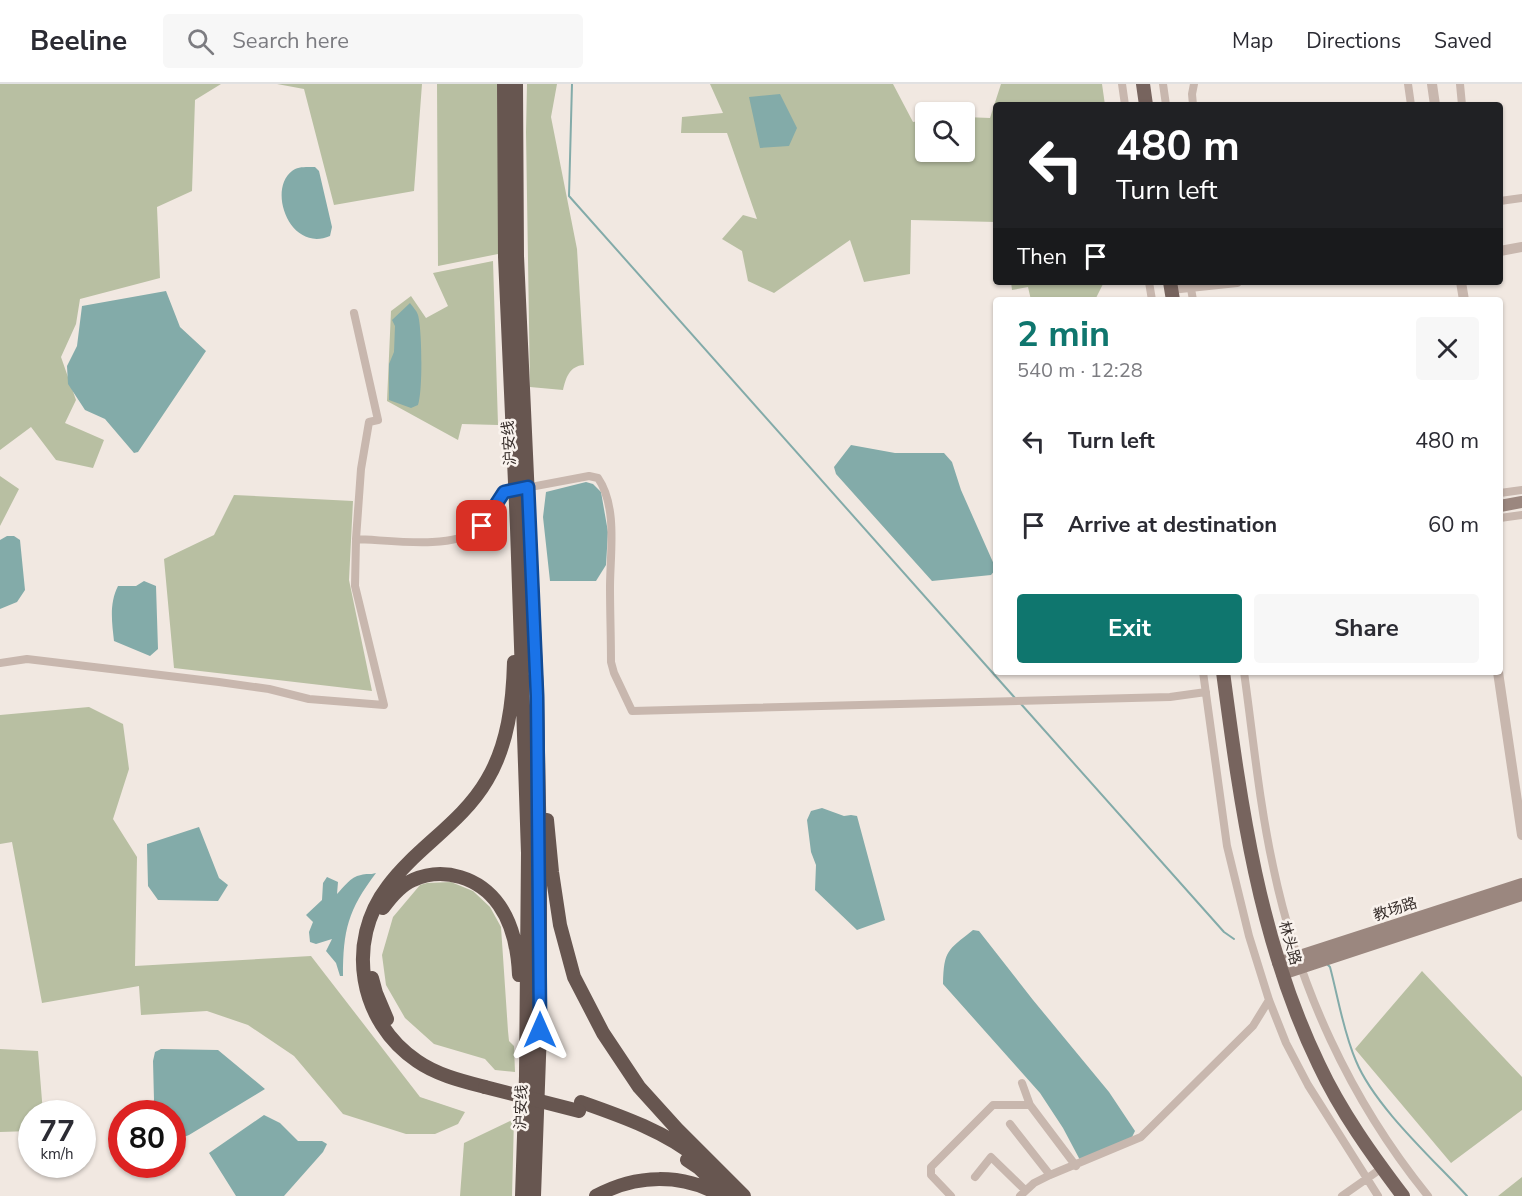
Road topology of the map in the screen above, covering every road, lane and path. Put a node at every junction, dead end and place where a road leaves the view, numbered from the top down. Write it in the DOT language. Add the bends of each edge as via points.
graph roads {
  1 [pos="504,84"];
  2 [pos="516,84"];
  3 [pos="1122,84"];
  4 [pos="1143,84"];
  5 [pos="1163,84"];
  6 [pos="1194,84"];
  7 [pos="1408,84"];
  8 [pos="1432,84"];
  9 [pos="1460,84"];
  10 [pos="1125,102"];
  11 [pos="1146,102"];
  12 [pos="1166,102"];
  13 [pos="1193,102"];
  14 [pos="1411,102"];
  15 [pos="1435,102"];
  16 [pos="1462,102"];
  17 [pos="1522,198"];
  18 [pos="1503,201"];
  19 [pos="1522,247"];
  20 [pos="1503,250"];
  21 [pos="1191,285"];
  22 [pos="1171,290"];
  23 [pos="354,313"];
  24 [pos="522,488"];
  25 [pos="1522,490"];
  26 [pos="1503,493"];
  27 [pos="1522,502"];
  28 [pos="1503,505"];
  29 [pos="1522,515"];
  30 [pos="1503,518"];
  31 [pos="517,528"];
  32 [pos="356,538"];
  33 [pos="0,663"];
  34 [pos="1203,675"];
  35 [pos="1223,675"];
  36 [pos="1244,675"];
  37 [pos="1498,675"];
  38 [pos="1206,692"];
  39 [pos="537,696"];
  40 [pos="1522,835"];
  41 [pos="1522,884"];
  42 [pos="1522,896"];
  43 [pos="1300,962"];
  44 [pos="1280,968"];
  45 [pos="1269,1000"];
  46 [pos="526,1076"];
  47 [pos="486,1083"];
  48 [pos="1022,1083"];
  49 [pos="1030,1105"];
  50 [pos="580,1106"];
  51 [pos="1010,1124"];
  52 [pos="1076,1166"];
  53 [pos="1382,1168"];
  54 [pos="1050,1175"];
  55 [pos="975,1177"];
  56 [pos="1366,1179"];
  57 [pos="1022,1193"];
  58 [pos="522,1196"];
  59 [pos="534,1196"];
  60 [pos="596,1196"];
  61 [pos="722,1196"];
  62 [pos="728,1196"];
  63 [pos="744,1196"];
  64 [pos="951,1196"];
  65 [pos="1342,1196"];
  66 [pos="1378,1196"];
  67 [pos="1402,1196"];
  68 [pos="1428,1196"];
  1 -- 24 [label="highway, 沪安线" via="505,257"];
  2 -- 24 [label="highway, 沪安线"];
  3 -- 10 [label="street"];
  4 -- 11 [label="main road"];
  5 -- 12 [label="street"];
  6 -- 13 [label="street"];
  7 -- 14 [label="street"];
  8 -- 15 [label="street"];
  9 -- 16 [label="street"];
  17 -- 18 [label="street"];
  19 -- 20 [label="street"];
  21 -- 22 [label="street"];
  23 -- 32 [label="street" via="378,420 369,422"];
  24 -- 31 [label="highway, 沪安线"];
  24 -- 32 [label="street" via="504,492 482,526 465,536 434,542"];
  24 -- 38 [label="street" via="589,476 598,478 605,488 612,533 611,662 632,711 1170,697"];
  24 -- 39 [label="highway, 沪安线"];
  25 -- 26 [label="street"];
  27 -- 28 [label="main road"];
  29 -- 30 [label="street"];
  31 -- 46 [label="highway, 沪安线" via="528,853"];
  31 -- 47 [label="highway" via="514,671 503,744 487,780 462,814 388,886 368,924 363,948 367,997 378,1021 395,1042 417,1062 445,1075"];
  32 -- 33 [label="street" via="355,586 384,705 309,699 269,689 27,659"];
  34 -- 38 [label="street"];
  35 -- 44 [label="main road, 林头路" via="1254,874"];
  36 -- 43 [label="street" via="1272,863"];
  37 -- 40 [label="street"];
  38 -- 45 [label="street" via="1231,868"];
  39 -- 59 [label="highway, 沪安线" via="540,1030"];
  39 -- 63 [label="highway" via="552,872 573,977 603,1033 639,1087"];
  41 -- 43 [label="main road, 教场路"];
  42 -- 43 [label="main road, 教场路"];
  43 -- 44 [label="main road, 教场路"];
  43 -- 68 [label="street" via="1322,1023 1358,1096"];
  44 -- 53 [label="main road, 林头路" via="1319,1066"];
  45 -- 52 [label="street" via="1253,1026 1148,1132 1134,1142"];
  45 -- 56 [label="street" via="1308,1086"];
  46 -- 47 [label="highway" via="518,952 499,905 483,888 465,878 442,874 412,880 395,893 376,924 370,970 376,993 388,1019 424,1056"];
  46 -- 58 [label="highway, 沪安线"];
  47 -- 50 [label="highway, bridge"];
  48 -- 49 [label="street"];
  49 -- 52 [label="street"];
  49 -- 64 [label="street" via="993,1105 931,1167 931,1175"];
  50 -- 62 [label="highway" via="674,1151"];
  50 -- 63 [label="highway" via="609,1111 665,1138 693,1154"];
  51 -- 54 [label="street"];
  52 -- 54 [label="street"];
  53 -- 56 [label="street"];
  53 -- 67 [label="main road, 林头路"];
  54 -- 57 [label="street"];
  55 -- 57 [label="street" via="991,1157"];
  56 -- 65 [label="street"];
  56 -- 66 [label="street"];
  60 -- 61 [label="highway" via="628,1181 658,1178 690,1182"];
}
